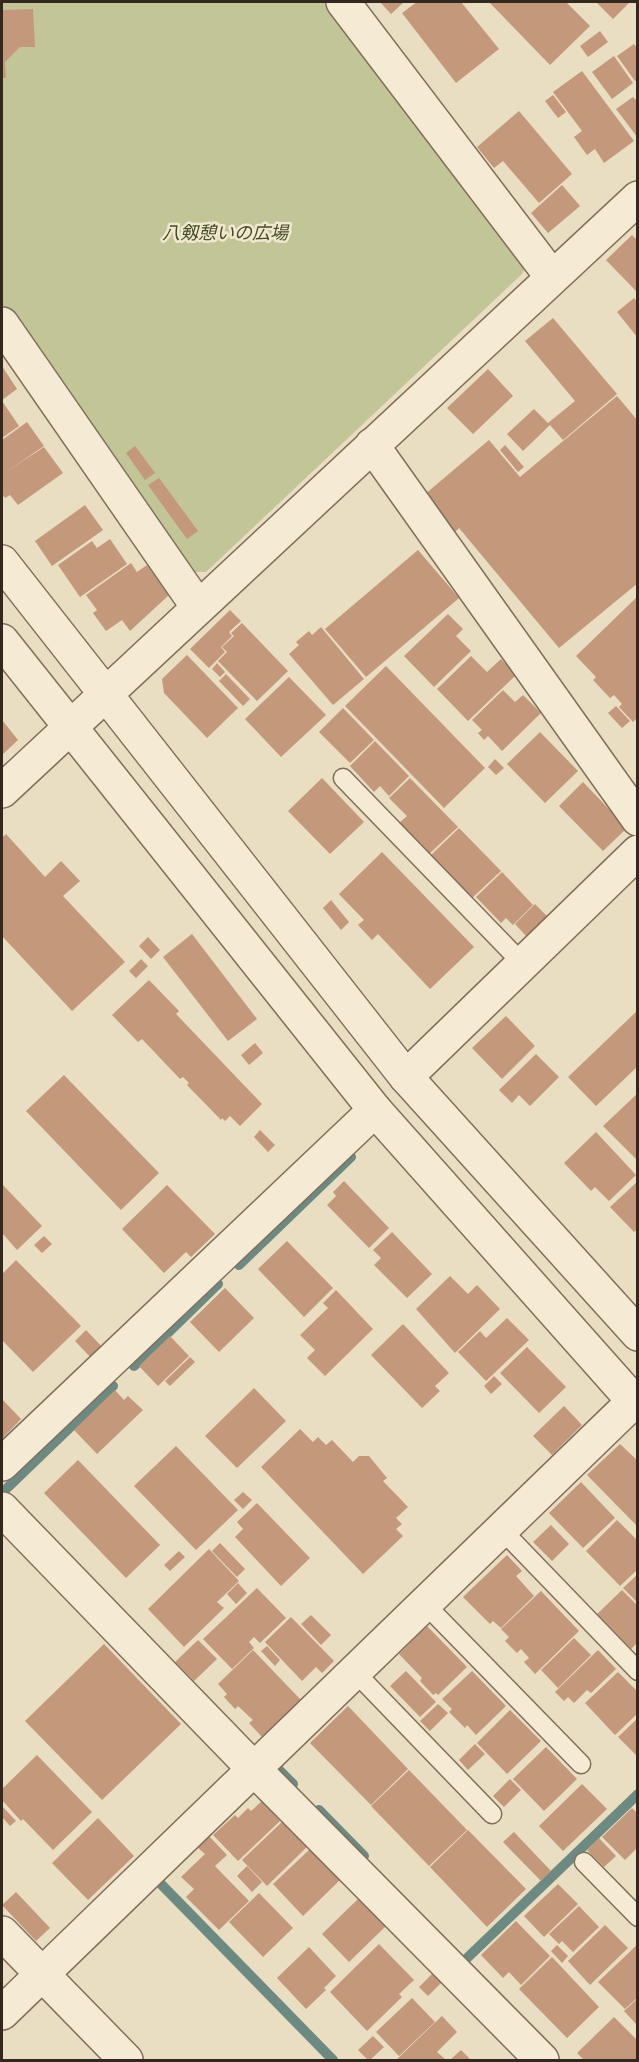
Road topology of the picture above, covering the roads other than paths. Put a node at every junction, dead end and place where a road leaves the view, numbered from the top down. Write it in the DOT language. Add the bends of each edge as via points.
graph roads {
  1 [pos="343,2"];
  2 [pos="638,198"];
  3 [pos="552,278"];
  4 [pos="2,324"];
  5 [pos="372,445"];
  6 [pos="2,562"];
  7 [pos="198,607"];
  8 [pos="2,641"];
  9 [pos="106,693"];
  10 [pos="72,727"];
  11 [pos="343,778"];
  12 [pos="2,791"];
  13 [pos="638,819"];
  14 [pos="638,852"];
  15 [pos="523,964"];
  16 [pos="406,1077"];
  17 [pos="375,1110"];
  18 [pos="638,1334"];
  19 [pos="635,1404"];
  20 [pos="2,1464"];
  21 [pos="2,1509"];
  22 [pos="501,1529"];
  23 [pos="424,1603"];
  24 [pos="354,1671"];
  25 [pos="638,1671"];
  26 [pos="580,1764"];
  27 [pos="253,1768"];
  28 [pos="492,1814"];
  29 [pos="584,1862"];
  30 [pos="638,1917"];
  31 [pos="2,1933"];
  32 [pos="42,1973"];
  33 [pos="2,2013"];
  34 [pos="126,2061"];
  35 [pos="542,2061"];
  1 -- 3 [label="street"];
  2 -- 3 [label="street"];
  3 -- 5 [label="street"];
  4 -- 7 [label="street"];
  5 -- 7 [label="street"];
  5 -- 13 [label="street"];
  6 -- 9 [label="street"];
  7 -- 9 [label="street"];
  8 -- 10 [label="street"];
  9 -- 10 [label="street"];
  9 -- 16 [label="street"];
  10 -- 12 [label="street"];
  10 -- 17 [label="street"];
  11 -- 15 [label="lane"];
  14 -- 15 [label="street"];
  15 -- 16 [label="street"];
  16 -- 18 [label="street"];
  17 -- 19 [label="street"];
  17 -- 20 [label="street"];
  19 -- 22 [label="street"];
  21 -- 27 [label="street"];
  22 -- 23 [label="street"];
  22 -- 25 [label="lane"];
  23 -- 24 [label="street"];
  23 -- 26 [label="lane"];
  24 -- 27 [label="street"];
  24 -- 28 [label="lane"];
  27 -- 32 [label="street"];
  27 -- 35 [label="street"];
  29 -- 30 [label="lane"];
  31 -- 32 [label="street"];
  32 -- 33 [label="street"];
  32 -- 34 [label="street"];
}
